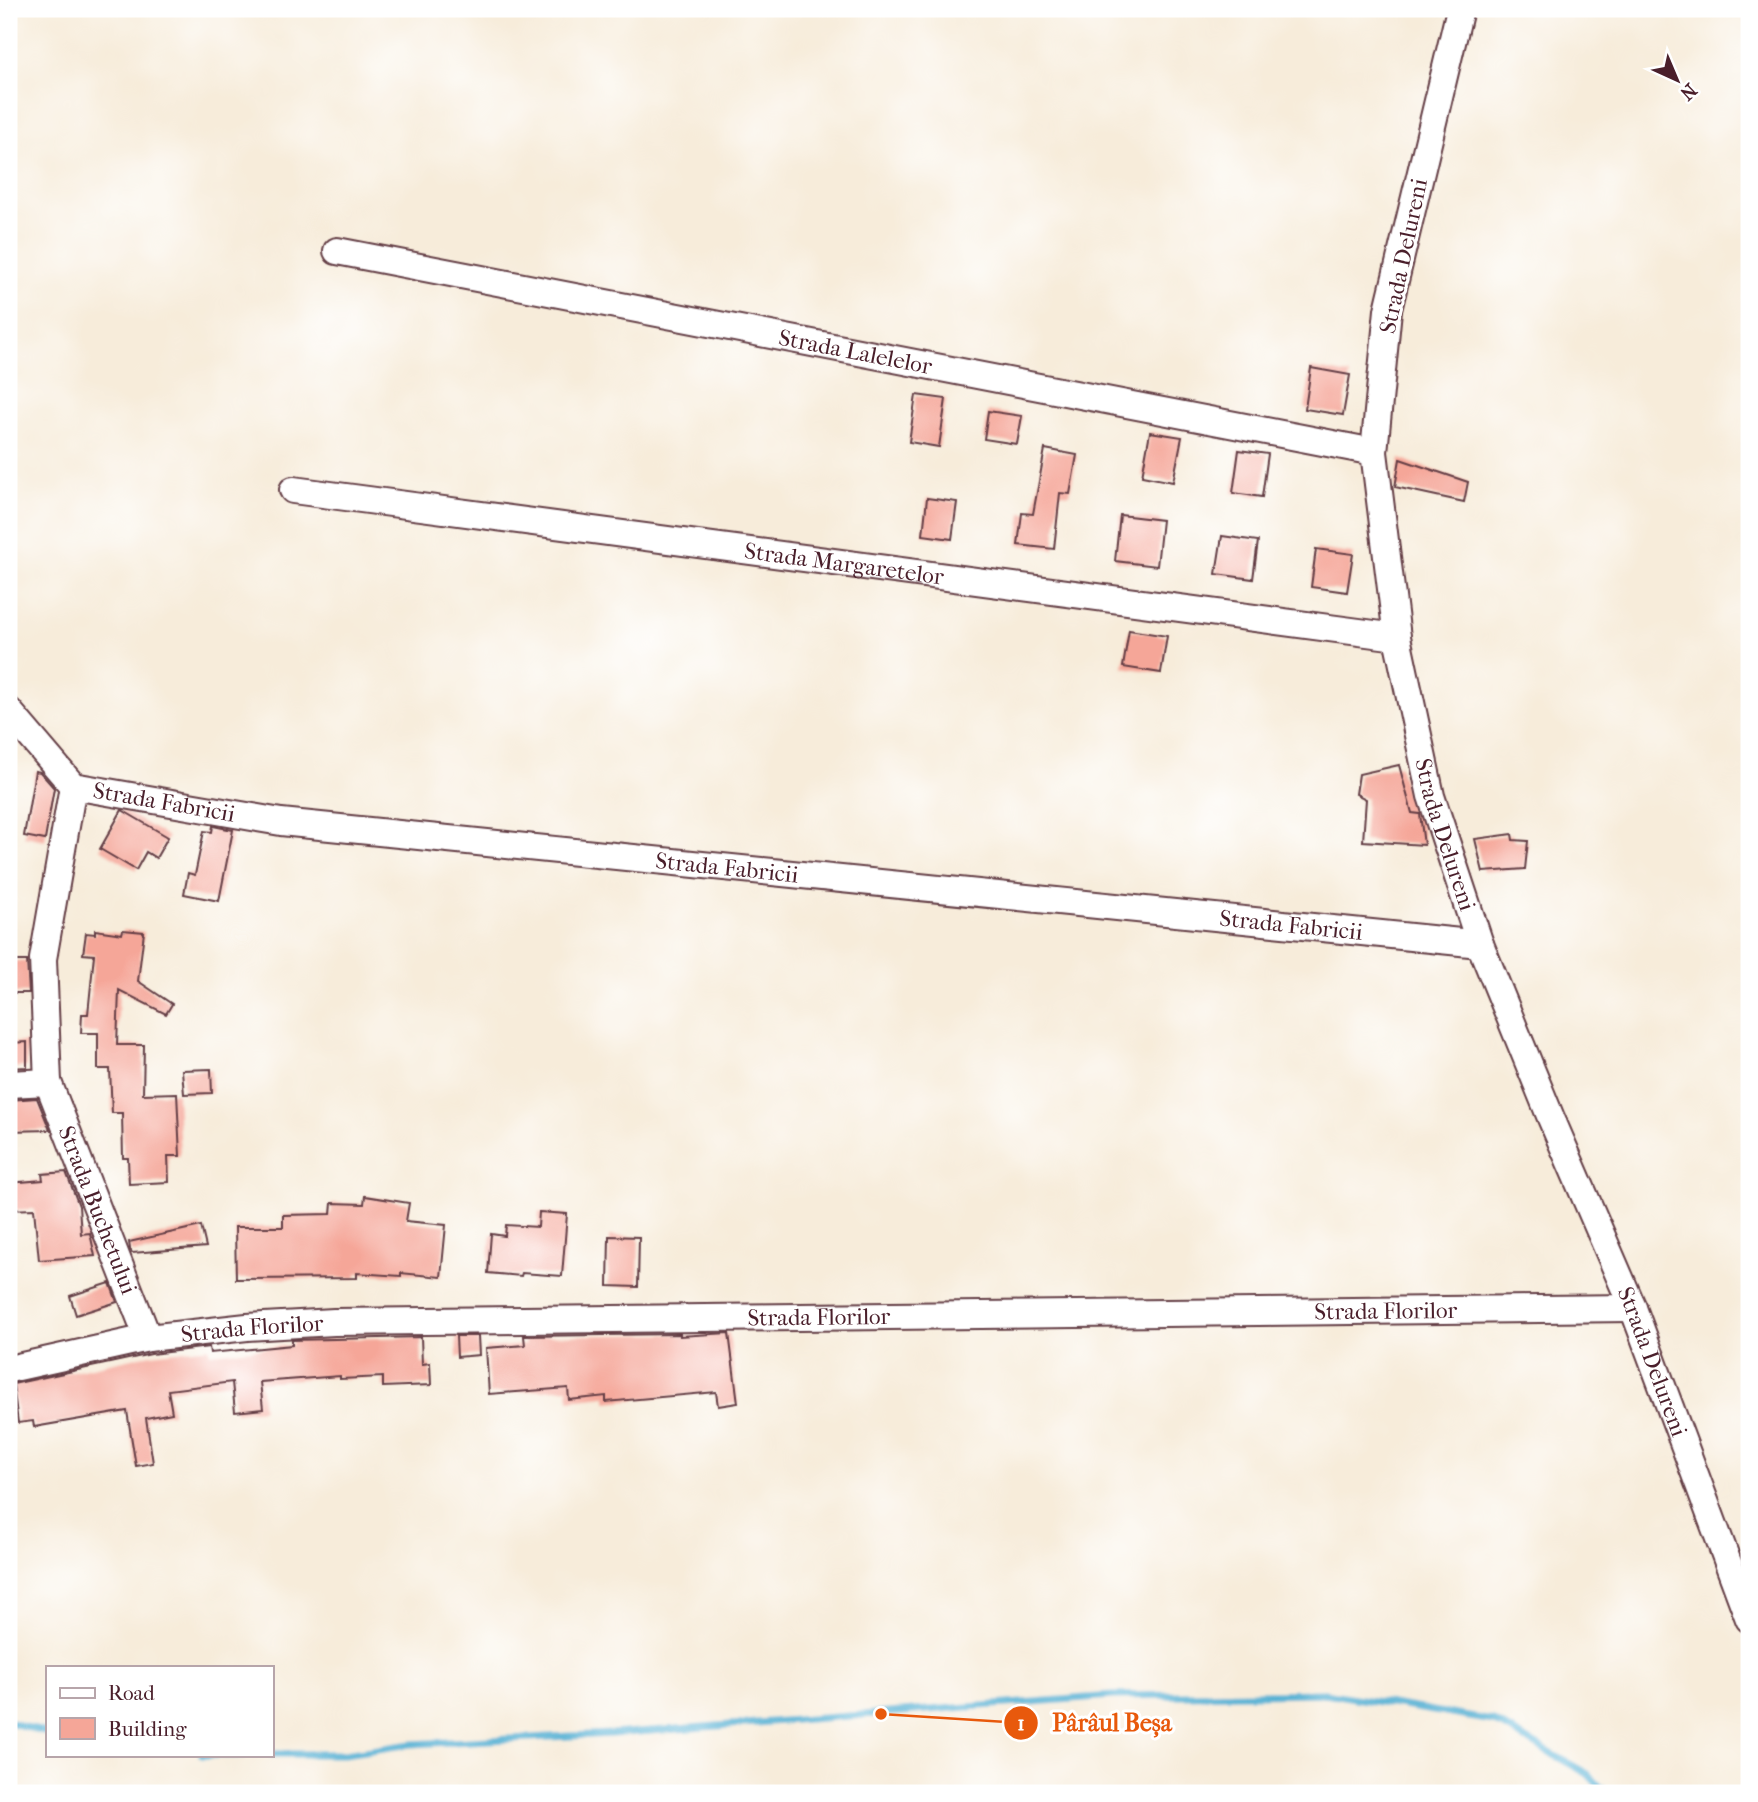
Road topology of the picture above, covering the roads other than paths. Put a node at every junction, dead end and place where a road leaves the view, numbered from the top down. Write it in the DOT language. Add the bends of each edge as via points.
graph roads {
  1 [pos="1460,9"];
  2 [pos="337,251"];
  3 [pos="1374,452"];
  4 [pos="293,489"];
  5 [pos="1397,638"];
  6 [pos="9,711"];
  7 [pos="73,786"];
  8 [pos="1480,944"];
  9 [pos="48,1082"];
  10 [pos="9,1084"];
  11 [pos="1633,1308"];
  12 [pos="148,1338"];
  13 [pos="9,1369"];
  14 [pos="1749,1619"];
  1 -- 3 [label="street, Strada Delureni" via="1388,310"];
  2 -- 3 [label="street, Strada Lalelelor"];
  3 -- 5 [label="street, Strada Delureni"];
  4 -- 5 [label="street, Strada Margaretelor"];
  5 -- 8 [label="street, Strada Delureni" via="1432,796"];
  6 -- 7 [label="street, Strada Fabricii"];
  7 -- 8 [label="street, Strada Fabricii" via="281,822"];
  7 -- 9 [label="street, Strada Buchetului" via="43,959"];
  8 -- 11 [label="street, Strada Delureni"];
  9 -- 10 [label="street"];
  9 -- 12 [label="street, Strada Buchetului"];
  11 -- 12 [label="street, Strada Florilor" via="334,1322"];
  11 -- 14 [label="street, Strada Delureni"];
  12 -- 13 [label="street, Strada Florilor"];
}
